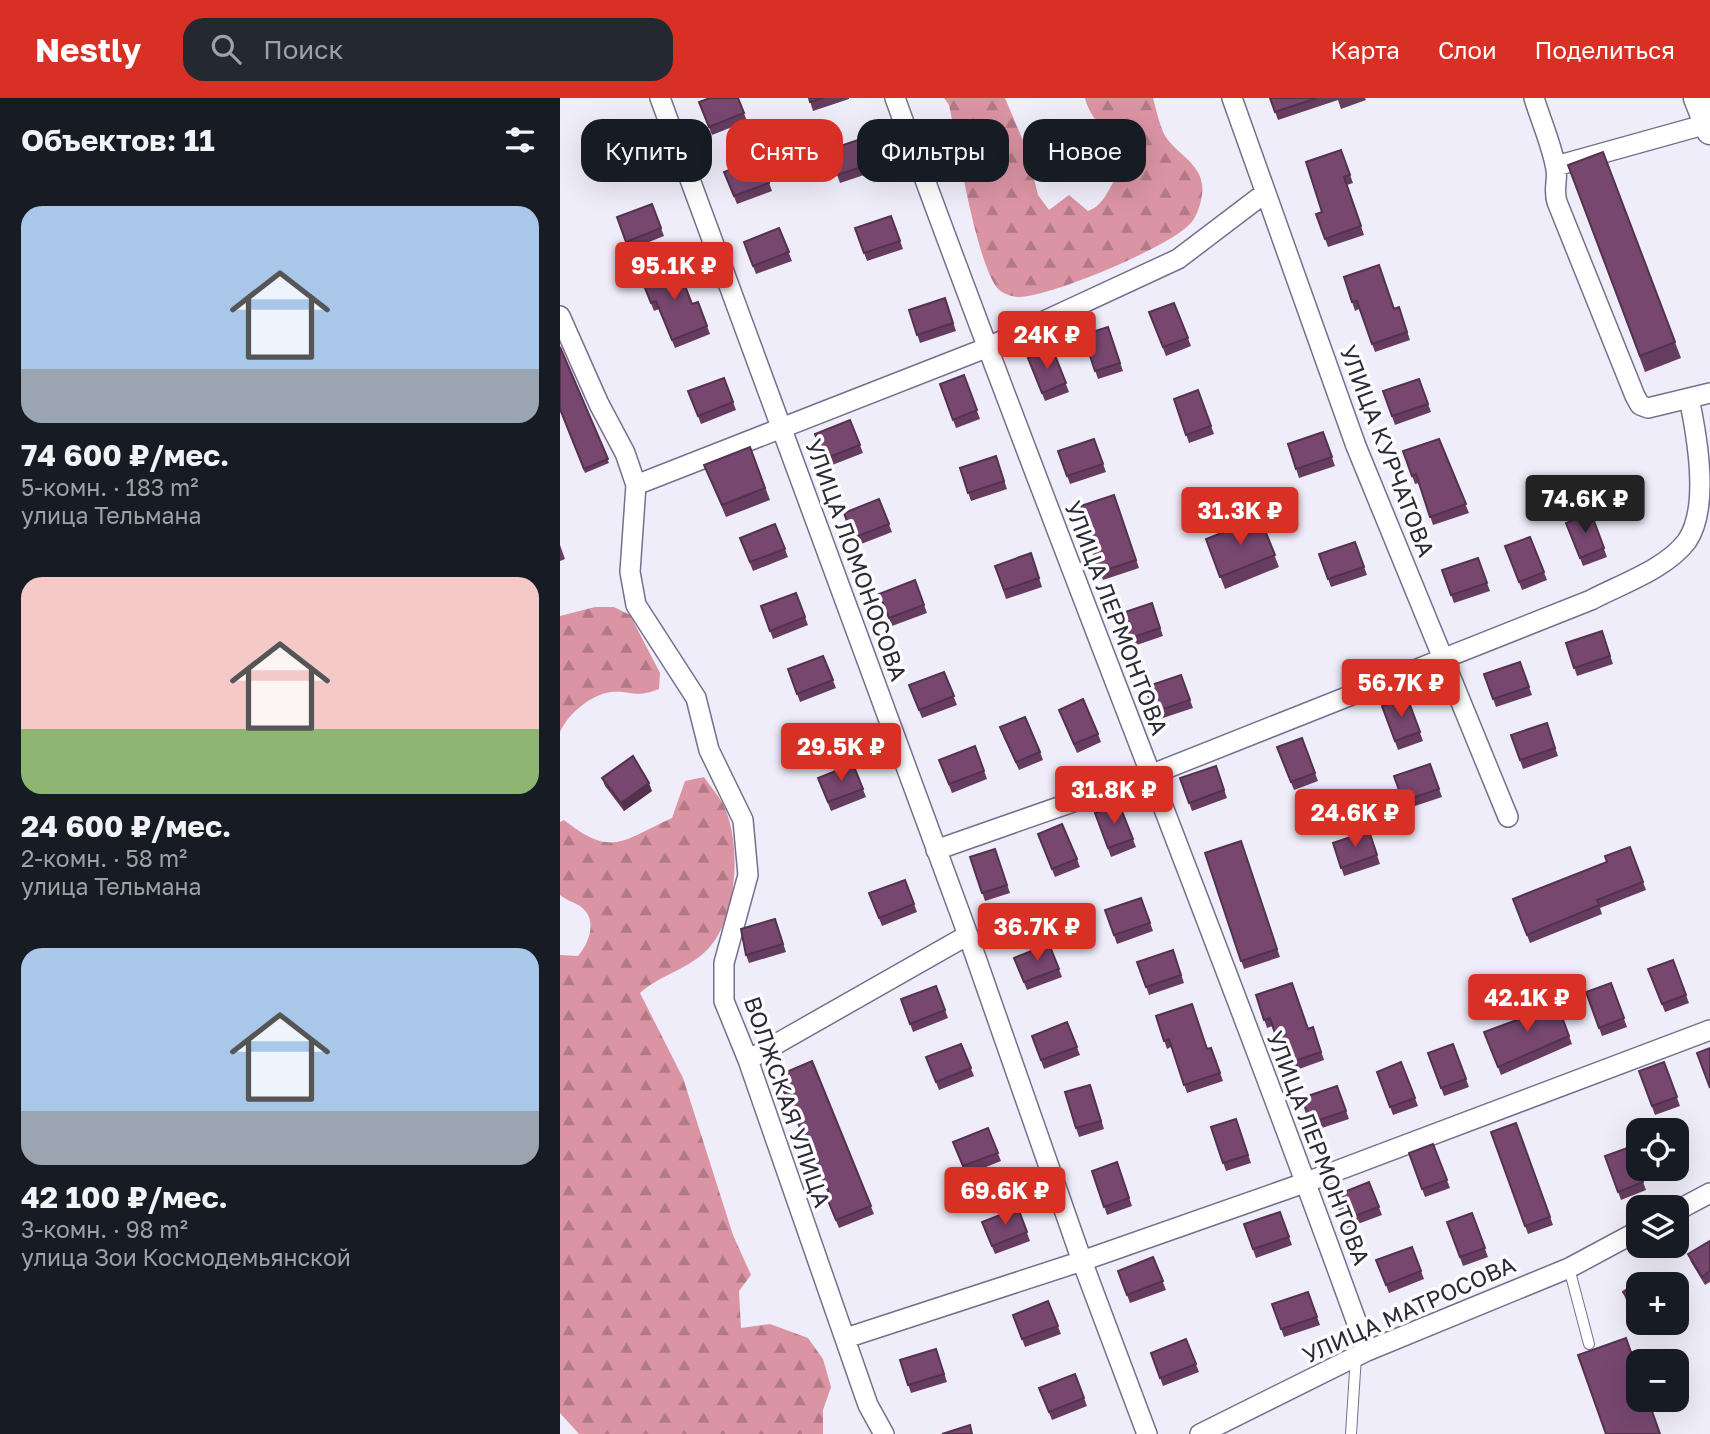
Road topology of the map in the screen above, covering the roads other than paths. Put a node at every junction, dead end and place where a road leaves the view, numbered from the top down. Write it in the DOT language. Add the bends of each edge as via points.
graph roads {
  1 [pos="660,98"];
  2 [pos="895,98"];
  3 [pos="1232,98"];
  4 [pos="1534,98"];
  5 [pos="1697,98"];
  6 [pos="1709,128"];
  7 [pos="1556,166"];
  8 [pos="1265,193"];
  9 [pos="560,316"];
  10 [pos="986,348"];
  11 [pos="1710,393"];
  12 [pos="1689,398"];
  13 [pos="782,429"];
  14 [pos="636,485"];
  15 [pos="1444,659"];
  16 [pos="1150,775"];
  17 [pos="1508,817"];
  18 [pos="936,850"];
  19 [pos="968,935"];
  20 [pos="1710,1030"];
  21 [pos="748,1060"];
  22 [pos="1307,1182"];
  23 [pos="1710,1193"];
  24 [pos="1689,1204"];
  25 [pos="1626,1237"];
  26 [pos="1082,1261"];
  27 [pos="1569,1268"];
  28 [pos="846,1338"];
  29 [pos="1589,1344"];
  30 [pos="1362,1354"];
  31 [pos="884,1434"];
  32 [pos="1147,1434"];
  33 [pos="1200,1434"];
  34 [pos="1351,1434"];
  1 -- 13 [label="street, УЛИЦА ЛОМОНОСОВА"];
  2 -- 10 [label="street, УЛИЦА ЛЕРМОНТОВА"];
  3 -- 8 [label="street, УЛИЦА КУРЧАТОВА"];
  4 -- 7 [label="street"];
  5 -- 6 [label="main road"];
  6 -- 7 [label="street"];
  7 -- 12 [label="street" via="1557,202 1635,397 1648,408"];
  8 -- 10 [label="street" via="1178,259"];
  8 -- 15 [label="street, УЛИЦА КУРЧАТОВА" via="1356,446"];
  9 -- 14 [label="street, ВОЛЖСКАЯ УЛИЦА"];
  10 -- 13 [label="street"];
  10 -- 16 [label="street, УЛИЦА ЛЕРМОНТОВА"];
  11 -- 12 [label="street"];
  12 -- 15 [label="street" via="1701,482 1695,528 1687,541 1673,554 1591,600"];
  13 -- 14 [label="street"];
  13 -- 18 [label="street, УЛИЦА ЛОМОНОСОВА"];
  14 -- 21 [label="street, ВОЛЖСКАЯ УЛИЦА" via="630,572 636,605 696,698 709,750 743,820 748,876 722,980 728,1018"];
  15 -- 16 [label="street"];
  15 -- 17 [label="street, УЛИЦА КУРЧАТОВА"];
  16 -- 18 [label="street"];
  16 -- 22 [label="street, УЛИЦА ЛЕРМОНТОВА"];
  18 -- 19 [label="street, УЛИЦА ЛОМОНОСОВА"];
  19 -- 21 [label="street"];
  19 -- 26 [label="street, УЛИЦА ЛОМОНОСОВА"];
  20 -- 22 [label="street"];
  21 -- 28 [label="street, ВОЛЖСКАЯ УЛИЦА"];
  22 -- 26 [label="street"];
  22 -- 30 [label="street, УЛИЦА ЛЕРМОНТОВА"];
  23 -- 24 [label="street"];
  25 -- 27 [label="street, УЛИЦА МАТРОСОВА"];
  26 -- 28 [label="street"];
  26 -- 32 [label="street, УЛИЦА ЛОМОНОСОВА"];
  27 -- 29 [label="lane"];
  27 -- 30 [label="street, УЛИЦА МАТРОСОВА"];
  28 -- 31 [label="street, ВОЛЖСКАЯ УЛИЦА" via="868,1405"];
  30 -- 33 [label="street, УЛИЦА МАТРОСОВА"];
  30 -- 34 [label="lane"];
}
